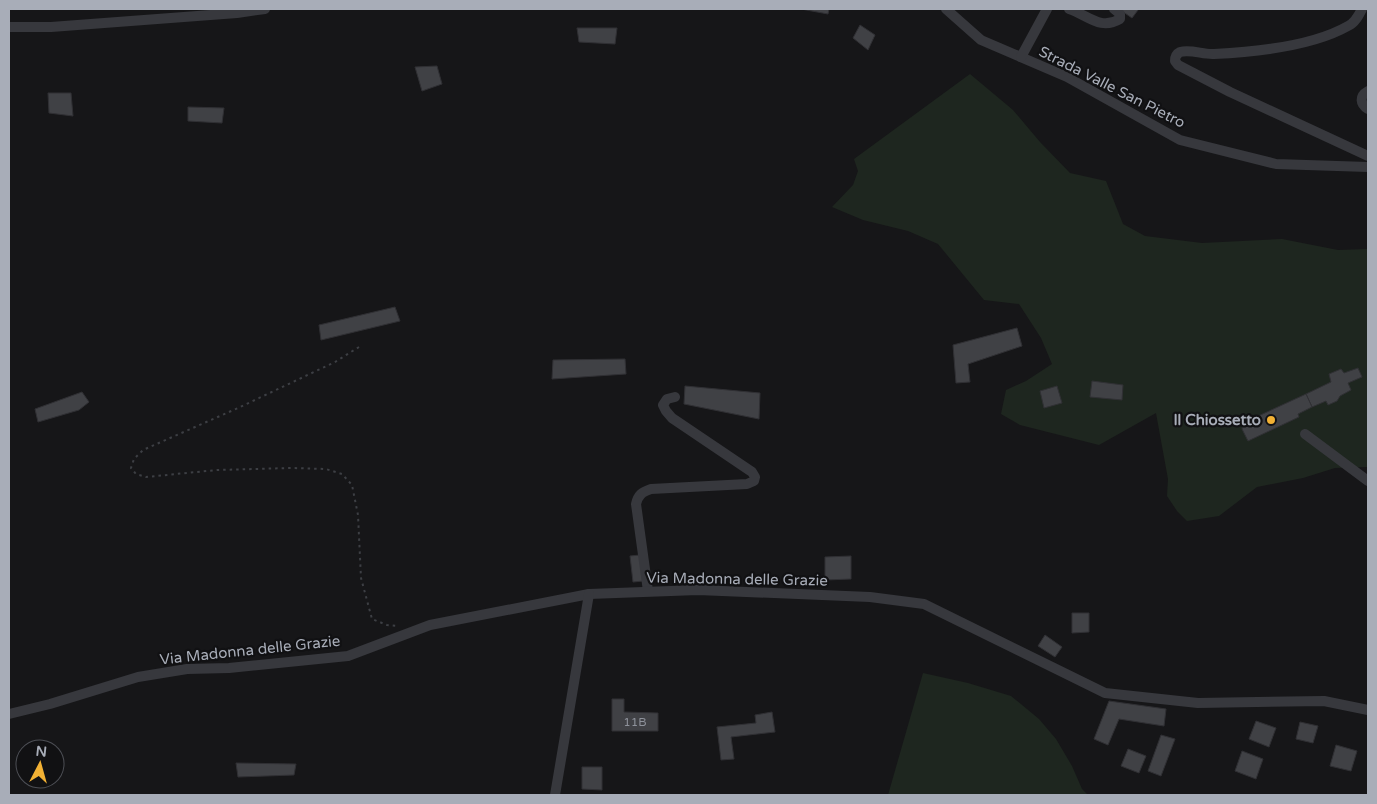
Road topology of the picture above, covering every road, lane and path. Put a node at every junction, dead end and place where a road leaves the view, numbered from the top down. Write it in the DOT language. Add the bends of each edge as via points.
graph roads {
  1 [pos="265,9"];
  2 [pos="946,9"];
  3 [pos="1047,9"];
  4 [pos="1069,9"];
  5 [pos="1114,9"];
  6 [pos="1362,9"];
  7 [pos="236,11"];
  8 [pos="9,27"];
  9 [pos="1021,57"];
  10 [pos="1368,90"];
  11 [pos="1368,109"];
  12 [pos="1368,156"];
  13 [pos="1368,167"];
  14 [pos="359,347"];
  15 [pos="675,397"];
  16 [pos="1305,434"];
  17 [pos="1368,481"];
  18 [pos="648,591"];
  19 [pos="589,594"];
  20 [pos="410,632"];
  21 [pos="1368,710"];
  22 [pos="9,714"];
  23 [pos="555,795"];
  1 -- 7 [label="street"];
  2 -- 9 [label="street, Strada Valle San Pietro" via="982,40"];
  3 -- 9 [label="street"];
  4 -- 5 [label="street" via="1100,24 1120,19 1120,14"];
  6 -- 12 [label="street" via="1350,26 1317,39 1264,50 1212,55 1179,52 1175,61 1230,92"];
  7 -- 8 [label="street" via="51,27"];
  9 -- 13 [label="street, Strada Valle San Pietro" via="1067,77 1180,140 1276,164"];
  10 -- 11 [label="street" via="1361,98"];
  14 -- 20 [label="path" via="238,408 143,450 130,468 146,477 216,470 291,468 326,469 342,474 352,485 358,515 361,578 372,619 404,627"];
  15 -- 18 [label="street" via="667,399 664,405 672,418 755,477 747,484 651,489 638,497 636,504"];
  16 -- 17 [label="street"];
  18 -- 19 [label="street, Via Madonna delle Grazie"];
  18 -- 21 [label="street, Via Madonna delle Grazie" via="870,597 924,604 1105,693 1198,704 1324,701"];
  19 -- 20 [label="street, Via Madonna delle Grazie" via="430,625"];
  19 -- 23 [label="street"];
  20 -- 22 [label="street, Via Madonna delle Grazie" via="348,656 187,669 138,677"];
}
